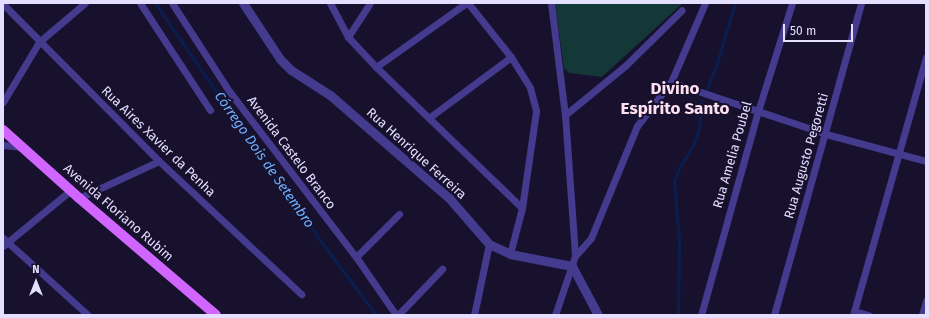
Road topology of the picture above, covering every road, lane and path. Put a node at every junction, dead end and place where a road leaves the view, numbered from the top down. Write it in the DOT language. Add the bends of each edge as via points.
graph roads {
  1 [pos="85,3"];
  2 [pos="140,3"];
  3 [pos="172,3"];
  4 [pos="243,3"];
  5 [pos="330,3"];
  6 [pos="370,3"];
  7 [pos="467,3"];
  8 [pos="551,3"];
  9 [pos="705,3"];
  10 [pos="792,3"];
  11 [pos="861,3"];
  12 [pos="3,4"];
  13 [pos="682,10"];
  14 [pos="348,37"];
  15 [pos="39,42"];
  16 [pos="511,57"];
  17 [pos="926,57"];
  18 [pos="376,67"];
  19 [pos="671,82"];
  20 [pos="3,102"];
  21 [pos="210,110"];
  22 [pos="758,111"];
  23 [pos="565,115"];
  24 [pos="430,117"];
  25 [pos="3,130"];
  26 [pos="826,134"];
  27 [pos="3,145"];
  28 [pos="23,147"];
  29 [pos="898,153"];
  30 [pos="158,161"];
  31 [pos="926,161"];
  32 [pos="71,190"];
  33 [pos="79,198"];
  34 [pos="522,208"];
  35 [pos="399,214"];
  36 [pos="5,242"];
  37 [pos="489,244"];
  38 [pos="510,254"];
  39 [pos="575,256"];
  40 [pos="356,257"];
  41 [pos="572,266"];
  42 [pos="442,269"];
  43 [pos="301,294"];
  44 [pos="926,301"];
  45 [pos="853,313"];
  46 [pos="88,315"];
  47 [pos="216,315"];
  48 [pos="397,315"];
  49 [pos="474,315"];
  50 [pos="555,315"];
  51 [pos="598,315"];
  52 [pos="701,315"];
  53 [pos="774,315"];
  54 [pos="868,315"];
  55 [pos="922,315"];
  1 -- 15 [label="street"];
  2 -- 21 [label="street"];
  3 -- 40 [label="street, Avenida Castelo Branco" via="229,91"];
  4 -- 37 [label="street, Rua Henrique Ferreira" via="280,59 291,70 330,95 444,193"];
  5 -- 14 [label="street"];
  6 -- 14 [label="street"];
  7 -- 16 [label="street"];
  7 -- 18 [label="street"];
  8 -- 23 [label="street"];
  9 -- 19 [label="street"];
  10 -- 22 [label="street, Rua Amelia Poubel"];
  11 -- 26 [label="street, Rua Augusto Pegoretti"];
  12 -- 15 [label="street, Rua Aires Xavier da Penha"];
  13 -- 23 [label="street" via="626,65"];
  14 -- 18 [label="street"];
  15 -- 20 [label="street"];
  15 -- 30 [label="street, Rua Aires Xavier da Penha"];
  16 -- 24 [label="street"];
  16 -- 34 [label="street" via="530,88 536,111"];
  17 -- 29 [label="street"];
  18 -- 24 [label="street"];
  19 -- 22 [label="street"];
  19 -- 39 [label="street" via="638,126 591,238"];
  22 -- 26 [label="street"];
  22 -- 52 [label="street, Rua Amelia Poubel"];
  23 -- 39 [label="street"];
  24 -- 34 [label="street"];
  25 -- 28 [label="main road, Avenida Floriano Rubim"];
  26 -- 29 [label="street"];
  26 -- 53 [label="street, Rua Augusto Pegoretti"];
  27 -- 28 [label="street"];
  28 -- 32 [label="main road, Avenida Floriano Rubim"];
  29 -- 31 [label="street"];
  29 -- 45 [label="street"];
  30 -- 33 [label="street"];
  30 -- 43 [label="street, Rua Aires Xavier da Penha"];
  32 -- 33 [label="main road, Avenida Floriano Rubim"];
  32 -- 36 [label="street"];
  33 -- 47 [label="main road, Avenida Floriano Rubim"];
  34 -- 38 [label="street"];
  35 -- 40 [label="street"];
  36 -- 46 [label="street"];
  37 -- 38 [label="street, Rua Henrique Ferreira"];
  37 -- 49 [label="street"];
  38 -- 41 [label="street, Rua Henrique Ferreira"];
  39 -- 41 [label="street"];
  40 -- 48 [label="street, Avenida Castelo Branco"];
  41 -- 50 [label="street"];
  41 -- 51 [label="street"];
  42 -- 48 [label="street"];
  44 -- 55 [label="street"];
  45 -- 54 [label="street"];
}
